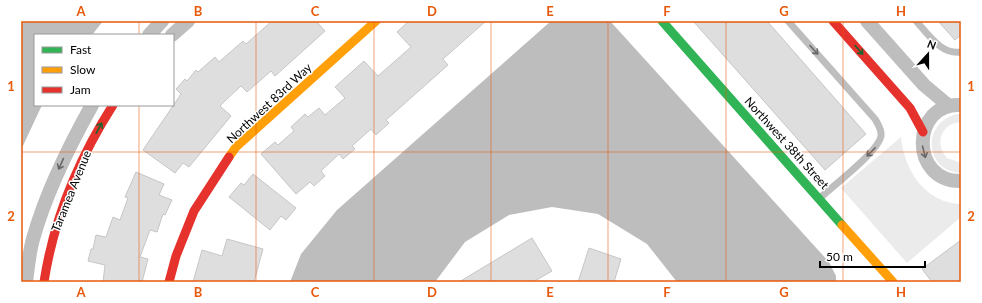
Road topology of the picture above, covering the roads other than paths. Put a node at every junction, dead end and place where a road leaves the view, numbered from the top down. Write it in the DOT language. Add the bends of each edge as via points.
graph roads {
  1 [pos="162,21"];
  2 [pos="188,21"];
  3 [pos="376,21"];
  4 [pos="662,21"];
  5 [pos="788,21"];
  6 [pos="833,21"];
  7 [pos="867,21"];
  8 [pos="916,21"];
  9 [pos="150,34"];
  10 [pos="173,34"];
  11 [pos="961,52"];
  12 [pos="91,106"];
  13 [pos="112,106"];
  14 [pos="955,106"];
  15 [pos="923,132"];
  16 [pos="961,180"];
  17 [pos="820,198"];
  18 [pos="26,282"];
  19 [pos="44,282"];
  20 [pos="169,282"];
  21 [pos="893,282"];
  1 -- 9 [label="street"];
  2 -- 10 [label="street"];
  3 -- 20 [label="street, Northwest 83rd Way" via="236,147 194,210"];
  4 -- 17 [label="street, Northwest 38th Street"];
  5 -- 17 [label="lane, one-way" via="876,118 880,129 881,135 874,150"];
  6 -- 15 [label="street, one-way" via="910,108"];
  7 -- 14 [label="street" via="924,85"];
  8 -- 11 [label="lane" via="940,48 948,52"];
  12 -- 18 [label="street, Taramea Avenue, one-way" via="68,148 48,193 32,241"];
  19 -- 13 [label="street, Taramea Avenue, one-way" via="46,262 58,218 80,162"];
  14 -- 15 [label="street" via="938,112"];
  15 -- 16 [label="street, one-way" via="925,158 932,169 942,177"];
  17 -- 21 [label="street, Northwest 38th Street"];
}
